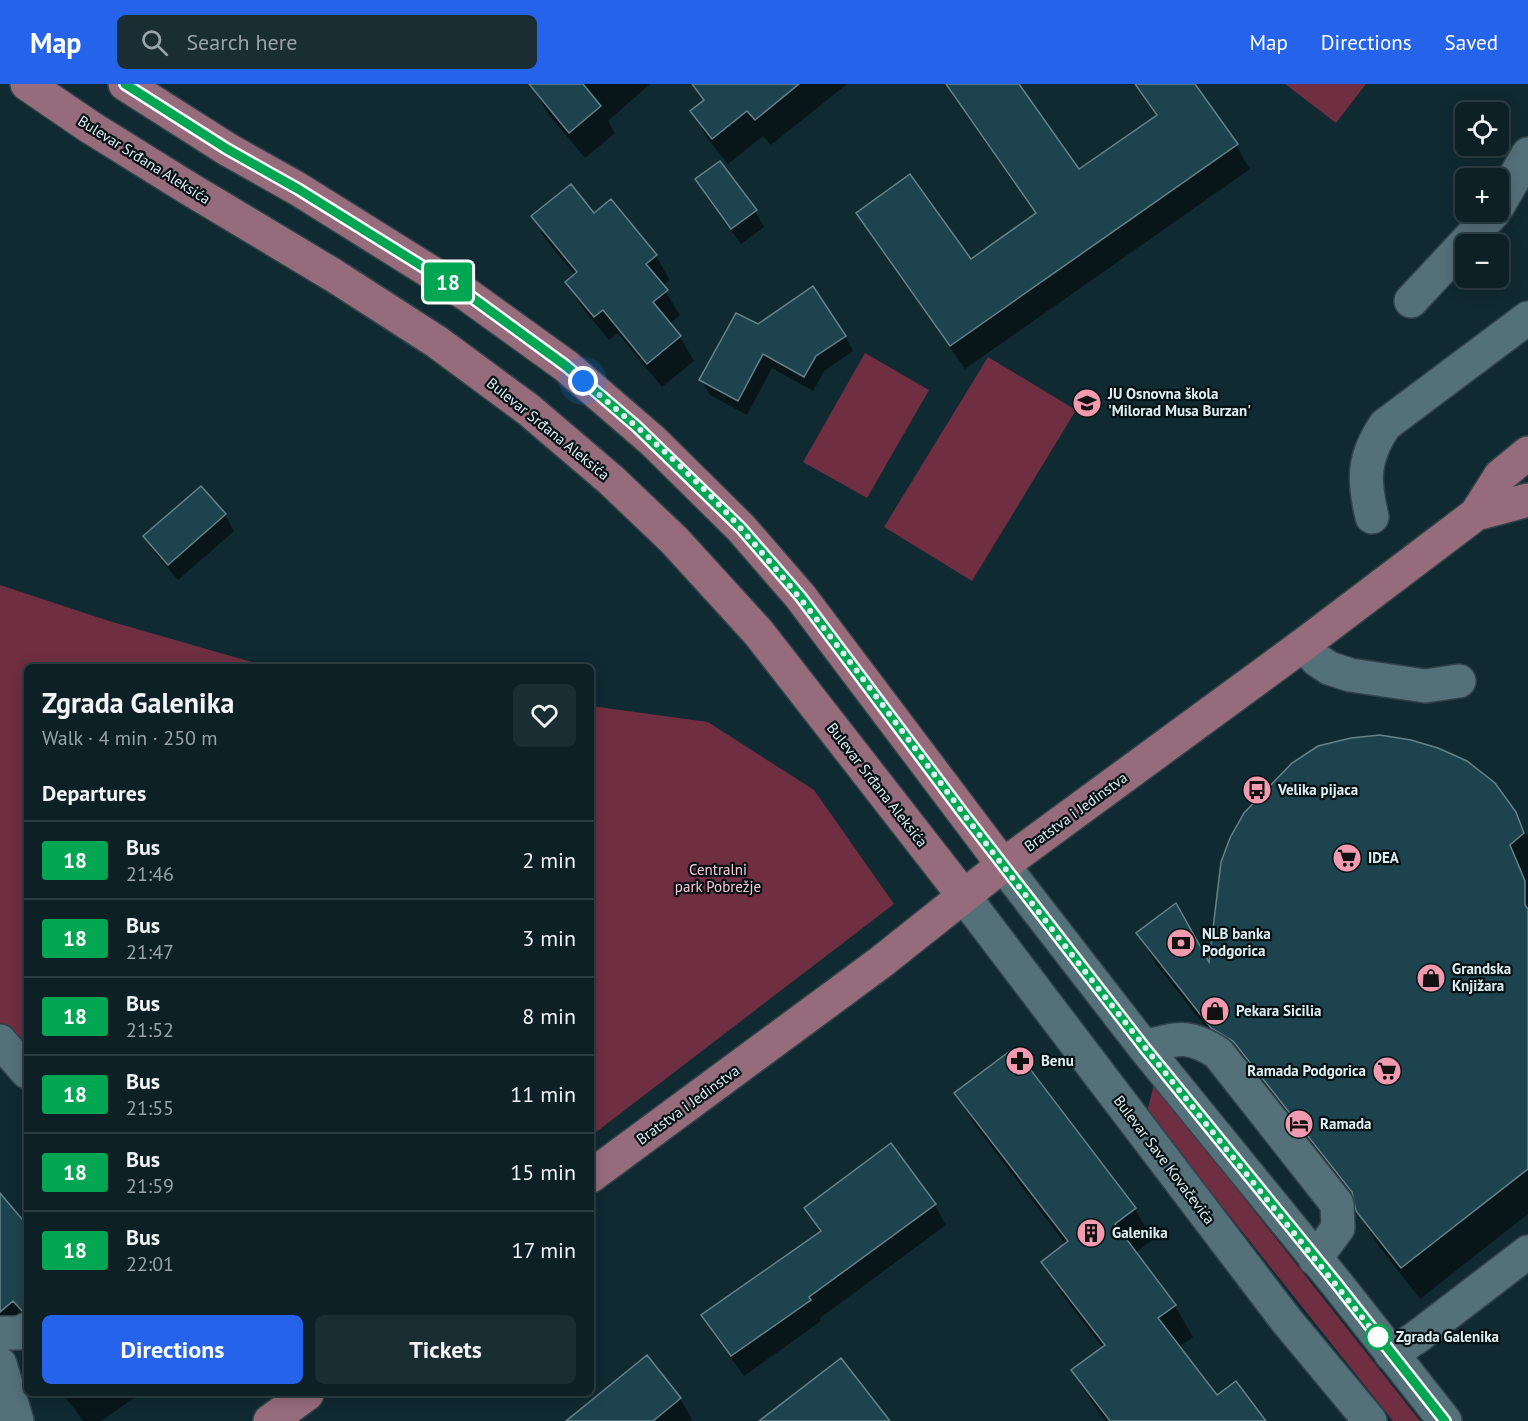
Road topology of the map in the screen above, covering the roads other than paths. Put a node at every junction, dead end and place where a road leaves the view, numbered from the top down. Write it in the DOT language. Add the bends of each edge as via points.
graph roads {
  1 [pos="27,84"];
  2 [pos="125,84"];
  3 [pos="1528,154"];
  4 [pos="1509,187"];
  5 [pos="1485,222"];
  6 [pos="1411,301"];
  7 [pos="1528,318"];
  8 [pos="1528,453"];
  9 [pos="1528,500"];
  10 [pos="1372,517"];
  11 [pos="1467,521"];
  12 [pos="1303,645"];
  13 [pos="1459,681"];
  14 [pos="1003,865"];
  15 [pos="963,895"];
  16 [pos="0,1041"];
  17 [pos="1144,1047"];
  18 [pos="24,1069"];
  19 [pos="594,1174"];
  20 [pos="1528,1252"];
  21 [pos="1315,1259"];
  22 [pos="24,1330"];
  23 [pos="0,1334"];
  24 [pos="1391,1354"];
  25 [pos="0,1364"];
  26 [pos="303,1401"];
  27 [pos="17,1421"];
  28 [pos="270,1421"];
  29 [pos="1370,1421"];
  30 [pos="1444,1421"];
  1 -- 15 [label="main road, Bulevar Srđana Aleksića" via="436,342 529,410 611,480 674,540 758,632"];
  2 -- 14 [label="main road" via="470,296 566,366 653,441 741,528 800,596"];
  3 -- 4 [label="street"];
  5 -- 6 [label="street"];
  7 -- 10 [label="street" via="1385,425 1373,443 1366,465 1366,492"];
  8 -- 11 [label="main road, Bratstva i Jedinstva" via="1500,476"];
  9 -- 11 [label="main road, Bratstva i Jedinstva"];
  11 -- 12 [label="main road, Bratstva i Jedinstva"];
  12 -- 13 [label="street" via="1329,668 1350,675 1425,686"];
  12 -- 14 [label="main road, Bratstva i Jedinstva"];
  14 -- 15 [label="main road, Bratstva i Jedinstva"];
  14 -- 17 [label="street"];
  15 -- 19 [label="main road, Bratstva i Jedinstva" via="881,962"];
  15 -- 29 [label="street, Bulevar Save Kovačevića" via="1286,1320"];
  16 -- 18 [label="street"];
  17 -- 21 [label="street"];
  17 -- 21 [label="street" via="1182,1038 1218,1053 1337,1204 1338,1228"];
  20 -- 24 [label="street"];
  21 -- 24 [label="street"];
  22 -- 23 [label="street"];
  24 -- 30 [label="street"];
  25 -- 27 [label="street"];
  26 -- 28 [label="main road"];
}
